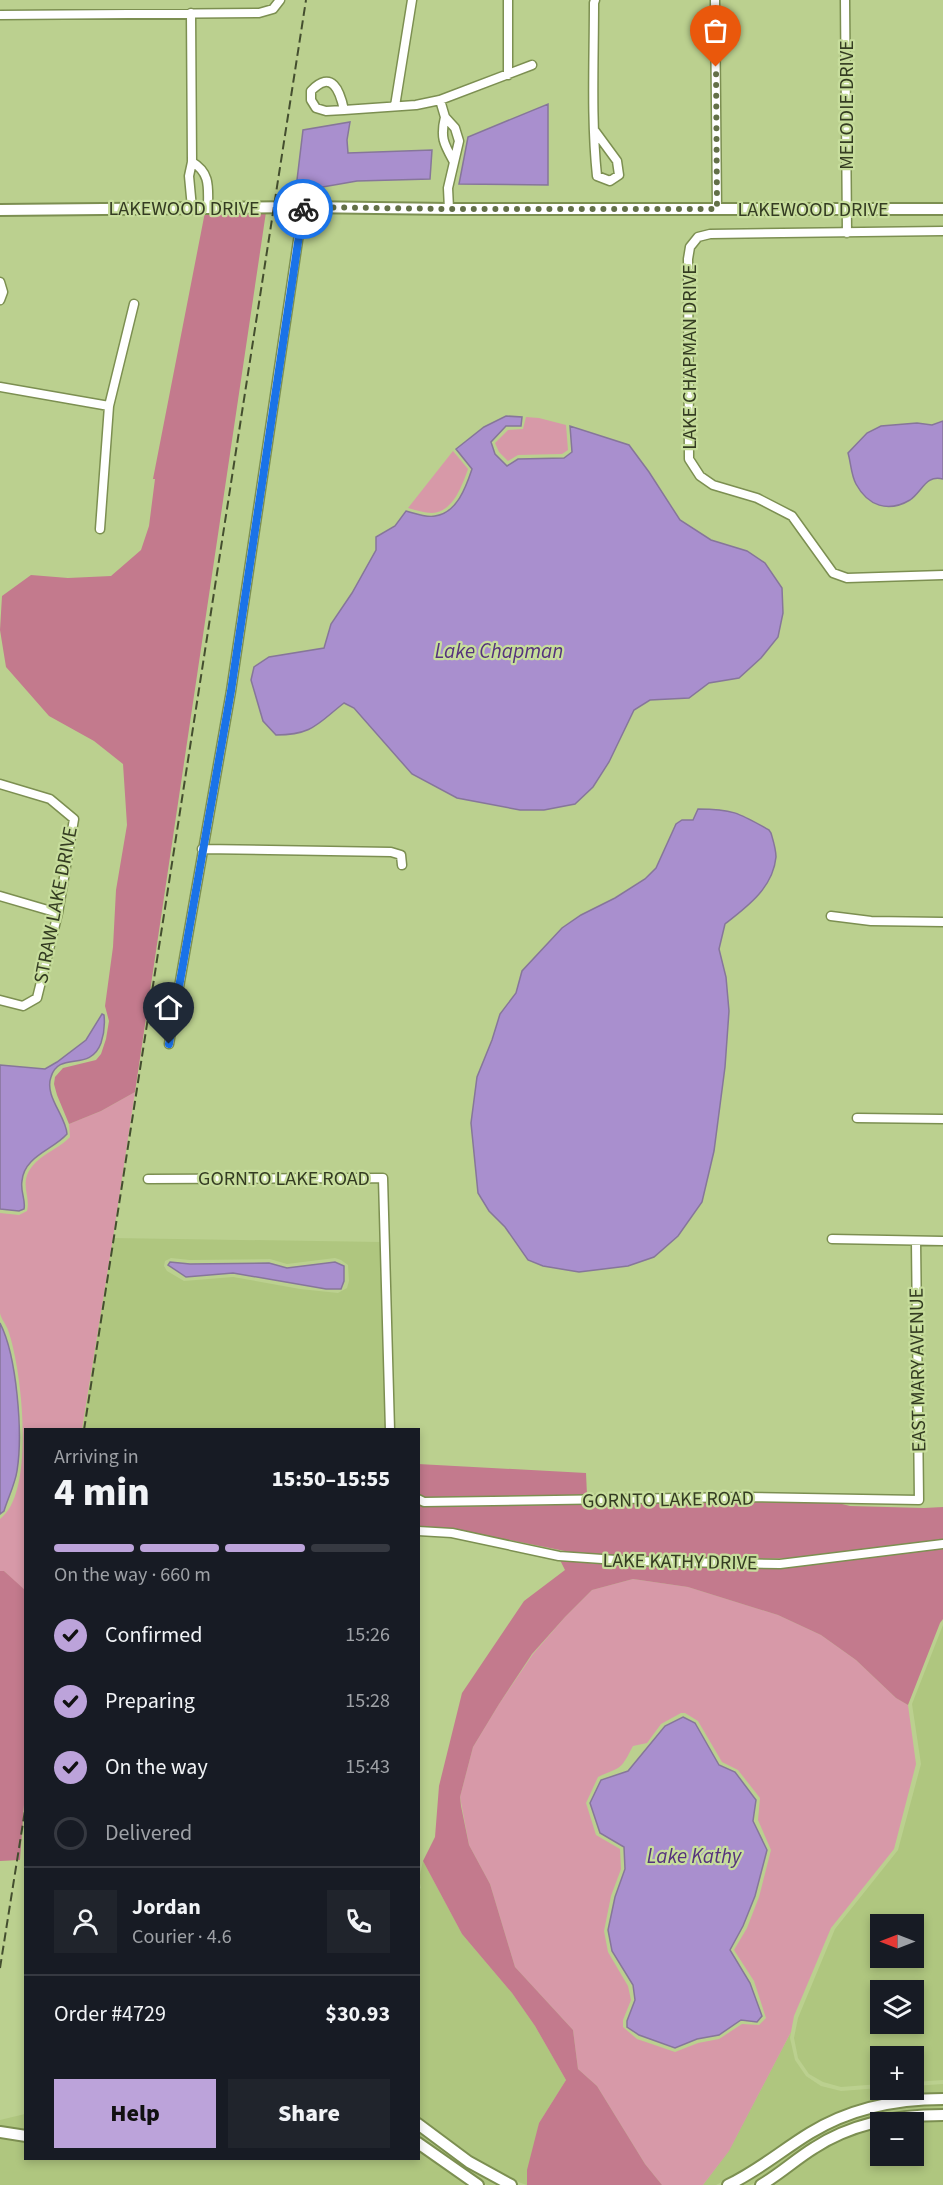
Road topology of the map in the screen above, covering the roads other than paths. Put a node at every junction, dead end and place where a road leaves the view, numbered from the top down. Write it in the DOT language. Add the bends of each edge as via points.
graph roads {
  1 [pos="280,0"];
  2 [pos="412,0"];
  3 [pos="508,0"];
  4 [pos="595,0"];
  5 [pos="715,0"];
  6 [pos="845,0"];
  7 [pos="190,13"];
  8 [pos="0,15"];
  9 [pos="532,65"];
  10 [pos="508,75"];
  11 [pos="440,100"];
  12 [pos="395,106"];
  13 [pos="344,110"];
  14 [pos="445,117"];
  15 [pos="595,131"];
  16 [pos="192,162"];
  17 [pos="454,162"];
  18 [pos="303,207"];
  19 [pos="192,208"];
  20 [pos="208,208"];
  21 [pos="449,209"];
  22 [pos="717,209"];
  23 [pos="847,209"];
  24 [pos="943,209"];
  25 [pos="0,210"];
  26 [pos="943,231"];
  27 [pos="847,233"];
  28 [pos="0,282"];
  29 [pos="0,300"];
  30 [pos="134,304"];
  31 [pos="0,387"];
  32 [pos="109,406"];
  33 [pos="100,529"];
  34 [pos="943,575"];
  35 [pos="0,784"];
  36 [pos="202,849"];
  37 [pos="402,866"];
  38 [pos="0,896"];
  39 [pos="58,913"];
  40 [pos="831,916"];
  41 [pos="943,921"];
  42 [pos="0,1000"];
  43 [pos="169,1044"];
  44 [pos="857,1118"];
  45 [pos="943,1119"];
  46 [pos="148,1179"];
  47 [pos="832,1239"];
  48 [pos="916,1241"];
  49 [pos="943,1241"];
  50 [pos="390,1428"];
  51 [pos="420,1500"];
  52 [pos="919,1500"];
  53 [pos="420,1531"];
  54 [pos="943,1544"];
  55 [pos="943,2099"];
  56 [pos="943,2115"];
  57 [pos="836,2119"];
  58 [pos="420,2125"];
  59 [pos="0,2132"];
  60 [pos="841,2133"];
  61 [pos="24,2136"];
  62 [pos="420,2144"];
  63 [pos="478,2185"];
  64 [pos="511,2185"];
  65 [pos="728,2185"];
  66 [pos="761,2185"];
  1 -- 7 [label="street" via="273,9 259,13"];
  2 -- 12 [label="street"];
  3 -- 10 [label="street"];
  4 -- 15 [label="street"];
  5 -- 22 [label="street"];
  6 -- 23 [label="street, MELODIE DRIVE"];
  7 -- 8 [label="street"];
  7 -- 16 [label="street"];
  9 -- 10 [label="street"];
  10 -- 11 [label="street"];
  11 -- 12 [label="street"];
  11 -- 14 [label="street"];
  12 -- 13 [label="street"];
  14 -- 17 [label="street" via="443,143"];
  14 -- 17 [label="street" via="455,128 459,141"];
  15 -- 15 [label="street" via="597,176 610,181 619,175 617,161"];
  16 -- 19 [label="street"];
  16 -- 20 [label="street" via="202,168 207,180"];
  17 -- 21 [label="street" via="448,188"];
  18 -- 20 [label="street, LAKEWOOD DRIVE"];
  18 -- 21 [label="street, LAKEWOOD DRIVE"];
  18 -- 36 [label="street" via="231,691"];
  19 -- 20 [label="street, LAKEWOOD DRIVE"];
  19 -- 25 [label="street, LAKEWOOD DRIVE"];
  21 -- 22 [label="street, LAKEWOOD DRIVE"];
  22 -- 23 [label="street, LAKEWOOD DRIVE"];
  23 -- 24 [label="street, LAKEWOOD DRIVE"];
  23 -- 27 [label="street, MELODIE DRIVE"];
  26 -- 27 [label="street, LAKE CHAPMAN DRIVE"];
  27 -- 34 [label="street, LAKE CHAPMAN DRIVE" via="710,234 698,237 690,247 689,459 700,476 713,484 758,498 792,516 833,573 847,578"];
  28 -- 29 [label="street"];
  30 -- 32 [label="street"];
  31 -- 32 [label="street"];
  32 -- 33 [label="street"];
  35 -- 39 [label="street, STRAW LAKE DRIVE" via="50,799 74,819"];
  36 -- 37 [label="street" via="391,852 401,855"];
  36 -- 43 [label="street"];
  38 -- 39 [label="street"];
  39 -- 42 [label="street, STRAW LAKE DRIVE" via="37,998 23,1006"];
  40 -- 41 [label="street" via="871,921"];
  44 -- 45 [label="street"];
  46 -- 50 [label="street, GORNTO LAKE ROAD" via="383,1178"];
  47 -- 48 [label="street"];
  48 -- 49 [label="street"];
  48 -- 52 [label="street, EAST MARY AVENUE"];
  51 -- 52 [label="street, GORNTO LAKE ROAD"];
  53 -- 54 [label="street, LAKE KATHY DRIVE" via="452,1533 559,1556 610,1560 780,1564"];
  55 -- 57 [label="street" via="911,2099"];
  56 -- 60 [label="street" via="911,2115"];
  57 -- 60 [label="street"];
  57 -- 65 [label="street"];
  58 -- 64 [label="street" via="469,2162"];
  59 -- 61 [label="street"];
  60 -- 66 [label="street"];
  62 -- 63 [label="street"];
}
